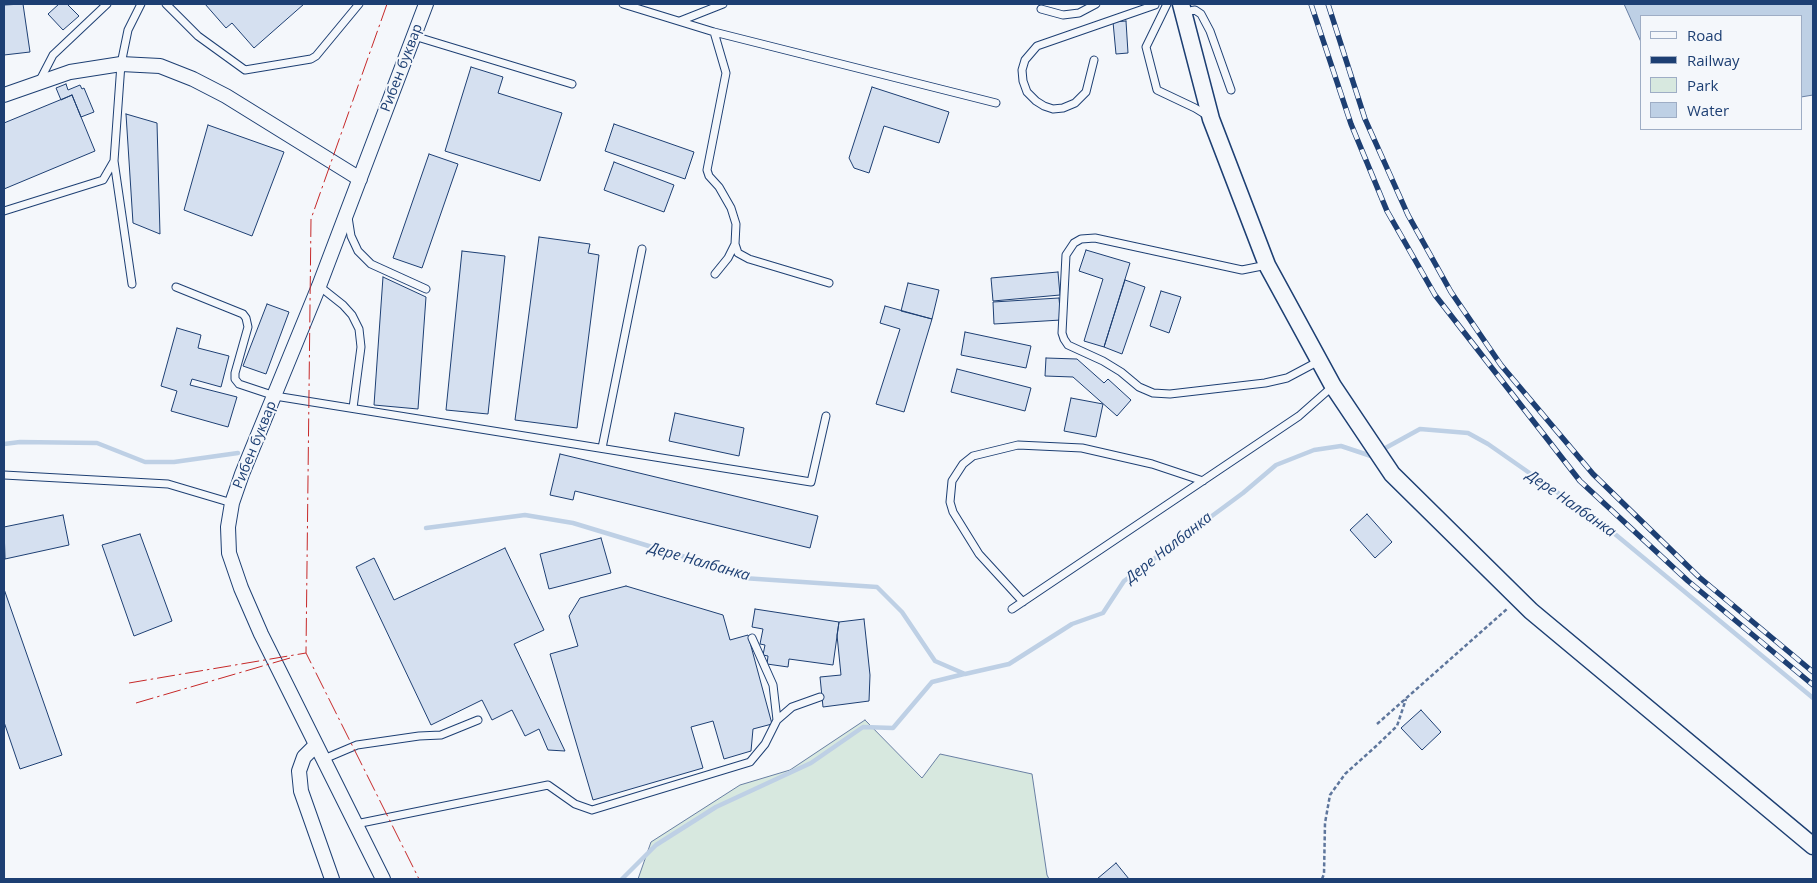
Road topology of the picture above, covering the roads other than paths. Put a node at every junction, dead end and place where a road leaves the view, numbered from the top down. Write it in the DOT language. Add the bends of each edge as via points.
graph roads {
  1 [pos="106,4"];
  2 [pos="141,4"];
  3 [pos="166,4"];
  4 [pos="359,4"];
  5 [pos="426,4"];
  6 [pos="623,4"];
  7 [pos="723,4"];
  8 [pos="1096,4"];
  9 [pos="1154,4"];
  10 [pos="1167,4"];
  11 [pos="1183,8"];
  12 [pos="1041,9"];
  13 [pos="1163,12"];
  14 [pos="680,21"];
  15 [pos="714,32"];
  16 [pos="414,36"];
  17 [pos="1094,60"];
  18 [pos="121,64"];
  19 [pos="39,83"];
  20 [pos="572,84"];
  21 [pos="1231,90"];
  22 [pos="4,95"];
  23 [pos="996,103"];
  24 [pos="1211,119"];
  25 [pos="114,161"];
  26 [pos="360,179"];
  27 [pos="4,211"];
  28 [pos="347,212"];
  29 [pos="736,244"];
  30 [pos="642,249"];
  31 [pos="1267,265"];
  32 [pos="716,274"];
  33 [pos="830,283"];
  34 [pos="132,284"];
  35 [pos="319,286"];
  36 [pos="176,287"];
  37 [pos="426,289"];
  38 [pos="1319,361"];
  39 [pos="1333,386"];
  40 [pos="275,396"];
  41 [pos="353,408"];
  42 [pos="826,416"];
  43 [pos="602,448"];
  44 [pos="4,475"];
  45 [pos="1203,481"];
  46 [pos="232,503"];
  47 [pos="1023,602"];
  48 [pos="1012,609"];
  49 [pos="752,638"];
  50 [pos="820,697"];
  51 [pos="478,720"];
  52 [pos="777,720"];
  53 [pos="316,745"];
  54 [pos="324,759"];
  55 [pos="356,824"];
  56 [pos="1813,846"];
  57 [pos="332,879"];
  58 [pos="383,879"];
  1 -- 19 [label="lane" via="53,55"];
  2 -- 18 [label="lane" via="128,30"];
  3 -- 4 [label="lane" via="198,36 245,70 311,59"];
  5 -- 16 [label="street, Рибен буквар"];
  6 -- 14 [label="lane"];
  7 -- 14 [label="lane"];
  8 -- 12 [label="lane" via="1079,13 1063,15"];
  9 -- 13 [label="lane"];
  9 -- 17 [label="lane" via="1037,46 1025,60 1022,70 1027,92 1036,101 1053,109 1075,103 1086,92"];
  10 -- 13 [label="lane"];
  11 -- 21 [label="lane" via="1201,14"];
  11 -- 24 [label="street"];
  13 -- 24 [label="lane" via="1146,47 1157,90"];
  14 -- 15 [label="lane"];
  15 -- 23 [label="lane"];
  15 -- 29 [label="lane" via="726,73 707,170 731,208 736,224"];
  16 -- 20 [label="lane"];
  16 -- 26 [label="street, Рибен буквар"];
  18 -- 19 [label="street" via="70,72"];
  18 -- 25 [label="lane"];
  18 -- 26 [label="street" via="160,66 193,79"];
  19 -- 22 [label="street"];
  24 -- 31 [label="street"];
  25 -- 27 [label="lane" via="103,180"];
  25 -- 34 [label="lane"];
  26 -- 28 [label="street, Рибен буквар"];
  28 -- 35 [label="street, Рибен буквар"];
  28 -- 37 [label="lane" via="351,236 358,251 371,264"];
  29 -- 32 [label="lane"];
  29 -- 33 [label="lane" via="738,253 749,259"];
  30 -- 43 [label="lane"];
  31 -- 38 [label="street"];
  31 -- 38 [label="lane" via="1242,270 1095,238 1081,239 1066,255 1064,339 1068,345 1103,361 1153,393 1170,394 1265,383 1287,378"];
  35 -- 40 [label="street, Рибен буквар"];
  35 -- 41 [label="lane" via="343,305 359,329 361,347"];
  36 -- 40 [label="lane" via="246,318 248,327 235,379 239,384"];
  38 -- 39 [label="street"];
  39 -- 45 [label="lane" via="1299,416"];
  39 -- 56 [label="street" via="1392,474 1531,611"];
  40 -- 41 [label="lane"];
  40 -- 46 [label="street, Рибен буквар"];
  41 -- 43 [label="lane"];
  42 -- 43 [label="lane" via="811,482"];
  44 -- 46 [label="lane" via="168,484"];
  45 -- 47 [label="lane"];
  45 -- 47 [label="lane" via="1152,464 1082,448 1018,445 973,456 963,464 952,481 950,502 953,512 979,554"];
  46 -- 53 [label="street, Рибен буквар" via="228,527 232,562 261,634"];
  47 -- 48 [label="lane"];
  49 -- 52 [label="lane" via="773,685"];
  50 -- 52 [label="lane" via="792,707"];
  51 -- 54 [label="lane" via="441,735 357,745"];
  52 -- 55 [label="lane" via="765,744 750,762 592,810 575,804 548,785"];
  53 -- 54 [label="street, Рибен буквар"];
  53 -- 57 [label="street" via="304,757 299,771 301,791"];
  54 -- 55 [label="street, Рибен буквар"];
  55 -- 58 [label="street, Рибен буквар"];
}
